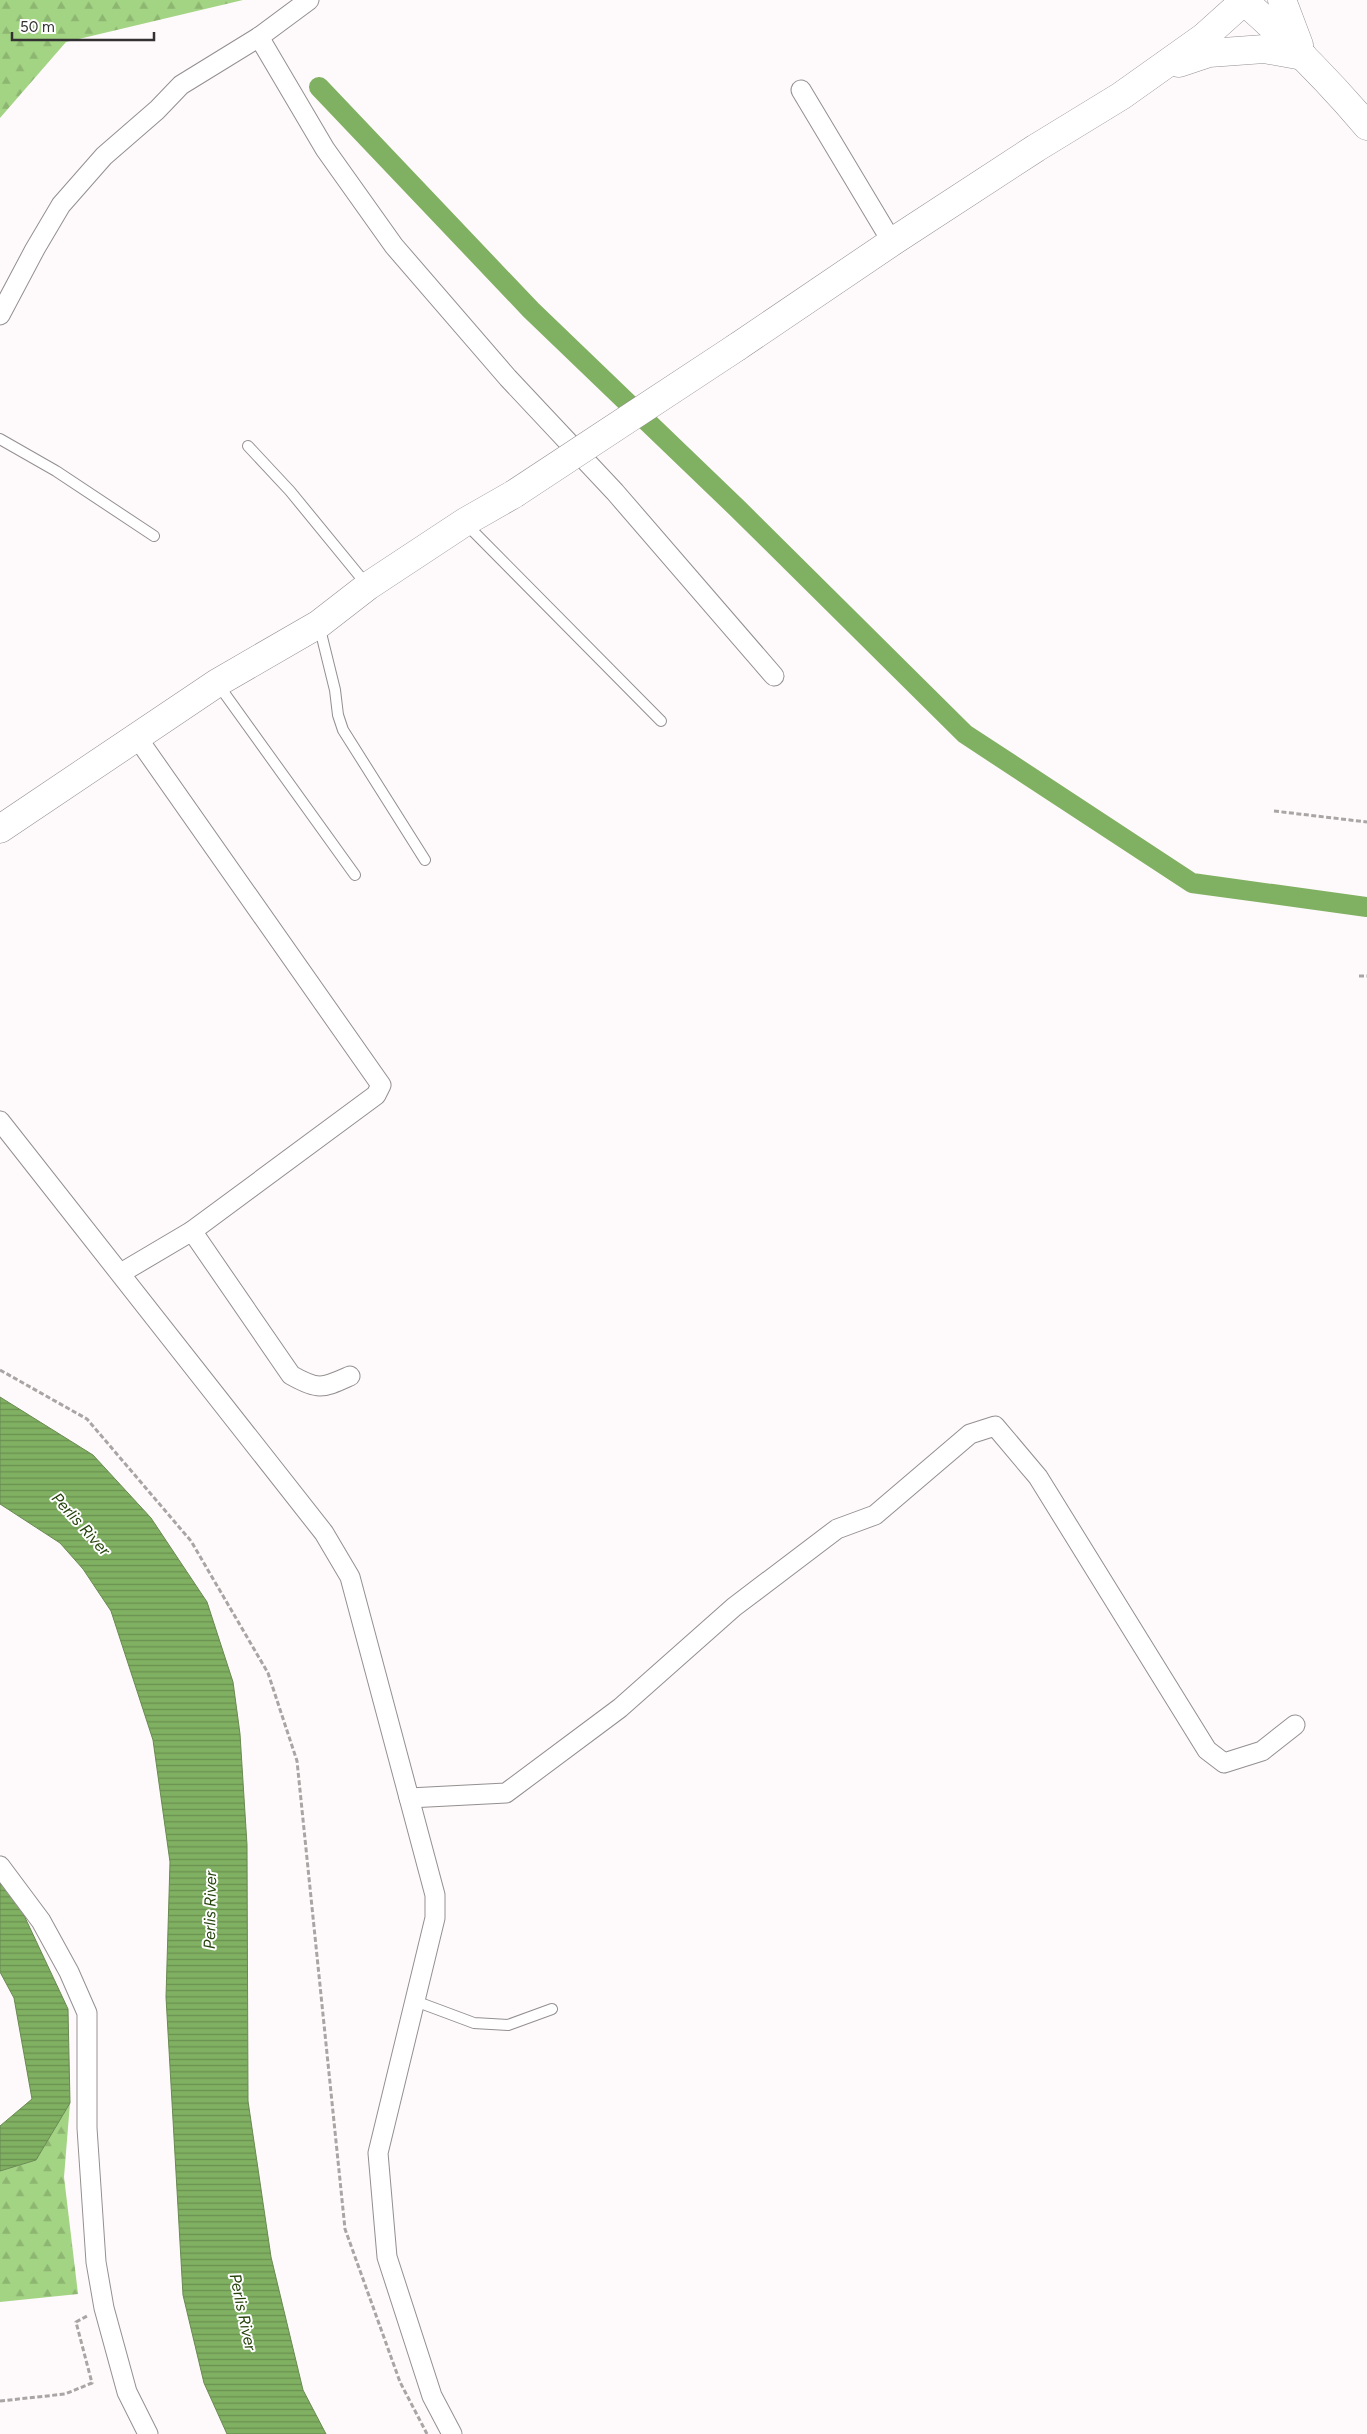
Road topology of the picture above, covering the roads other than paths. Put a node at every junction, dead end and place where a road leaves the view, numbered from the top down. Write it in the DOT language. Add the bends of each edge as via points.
graph roads {
  1 [pos="309,0"];
  2 [pos="1282,0"];
  3 [pos="1244,1"];
  4 [pos="259,37"];
  5 [pos="1303,56"];
  6 [pos="1155,71"];
  7 [pos="801,90"];
  8 [pos="1367,126"];
  9 [pos="892,242"];
  10 [pos="0,316"];
  11 [pos="0,438"];
  12 [pos="248,446"];
  13 [pos="465,522"];
  14 [pos="154,536"];
  15 [pos="368,586"];
  16 [pos="319,624"];
  17 [pos="774,676"];
  18 [pos="216,683"];
  19 [pos="661,721"];
  20 [pos="136,736"];
  21 [pos="0,829"];
  22 [pos="425,860"];
  23 [pos="355,875"];
  24 [pos="0,1121"];
  25 [pos="192,1231"];
  26 [pos="121,1272"];
  27 [pos="350,1376"];
  28 [pos="1295,1725"];
  29 [pos="409,1798"];
  30 [pos="0,1866"];
  31 [pos="415,2001"];
  32 [pos="552,2009"];
  33 [pos="148,2434"];
  34 [pos="452,2434"];
  1 -- 4 [label="street"];
  2 -- 5 [label="main road"];
  3 -- 5 [label="main road"];
  3 -- 6 [label="main road" via="1204,36"];
  4 -- 10 [label="street" via="182,85 104,156 61,205"];
  4 -- 17 [label="street" via="325,149 394,246 508,378 615,492"];
  5 -- 6 [label="main road" via="1264,49 1209,53"];
  5 -- 8 [label="main road"];
  6 -- 9 [label="main road"];
  7 -- 9 [label="street"];
  9 -- 13 [label="main road, bridge" via="514,494"];
  11 -- 14 [label="lane"];
  12 -- 15 [label="lane" via="290,491"];
  13 -- 15 [label="main road"];
  13 -- 19 [label="lane"];
  15 -- 16 [label="main road"];
  16 -- 18 [label="main road"];
  16 -- 22 [label="lane" via="338,716 344,730"];
  18 -- 20 [label="main road"];
  18 -- 23 [label="lane"];
  20 -- 21 [label="main road"];
  20 -- 25 [label="street" via="381,1085 376,1096"];
  24 -- 26 [label="street"];
  25 -- 26 [label="street"];
  25 -- 27 [label="street" via="291,1375 307,1384 324,1387"];
  26 -- 29 [label="street" via="324,1533 350,1576"];
  28 -- 29 [label="street" via="1262,1751 1224,1763 1207,1750 1038,1477 995,1426 970,1434 875,1515 829,1535 734,1607 620,1708 506,1793"];
  29 -- 31 [label="street" via="435,1895 435,1918"];
  30 -- 33 [label="street" via="41,1921 86,2013 87,2128 96,2262 104,2308 127,2392"];
  31 -- 32 [label="lane" via="474,2024 508,2025"];
  31 -- 34 [label="street" via="378,2153 388,2257 432,2396"];
}
